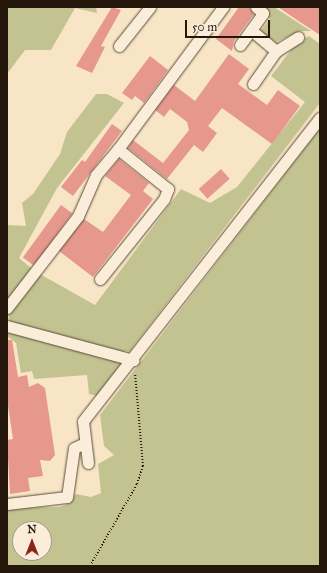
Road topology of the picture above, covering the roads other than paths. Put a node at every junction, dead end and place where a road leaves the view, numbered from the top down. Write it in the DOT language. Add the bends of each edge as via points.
graph roads {
  1 [pos="150,7"];
  2 [pos="224,7"];
  3 [pos="256,7"];
  4 [pos="251,30"];
  5 [pos="298,37"];
  6 [pos="240,45"];
  7 [pos="119,46"];
  8 [pos="276,51"];
  9 [pos="253,84"];
  10 [pos="320,118"];
  11 [pos="118,149"];
  12 [pos="100,279"];
  13 [pos="7,308"];
  14 [pos="7,326"];
  15 [pos="133,360"];
  16 [pos="85,443"];
  17 [pos="88,463"];
  18 [pos="7,504"];
  1 -- 7 [label="street"];
  2 -- 11 [label="street"];
  3 -- 4 [label="street" via="263,13"];
  4 -- 6 [label="street"];
  4 -- 8 [label="street"];
  5 -- 8 [label="street"];
  8 -- 9 [label="street"];
  10 -- 15 [label="street"];
  11 -- 12 [label="street" via="168,188 164,199"];
  11 -- 13 [label="street" via="96,176 78,216"];
  14 -- 15 [label="street"];
  15 -- 16 [label="street" via="83,421"];
  16 -- 17 [label="street"];
  16 -- 18 [label="street" via="74,448 67,497"];
}
